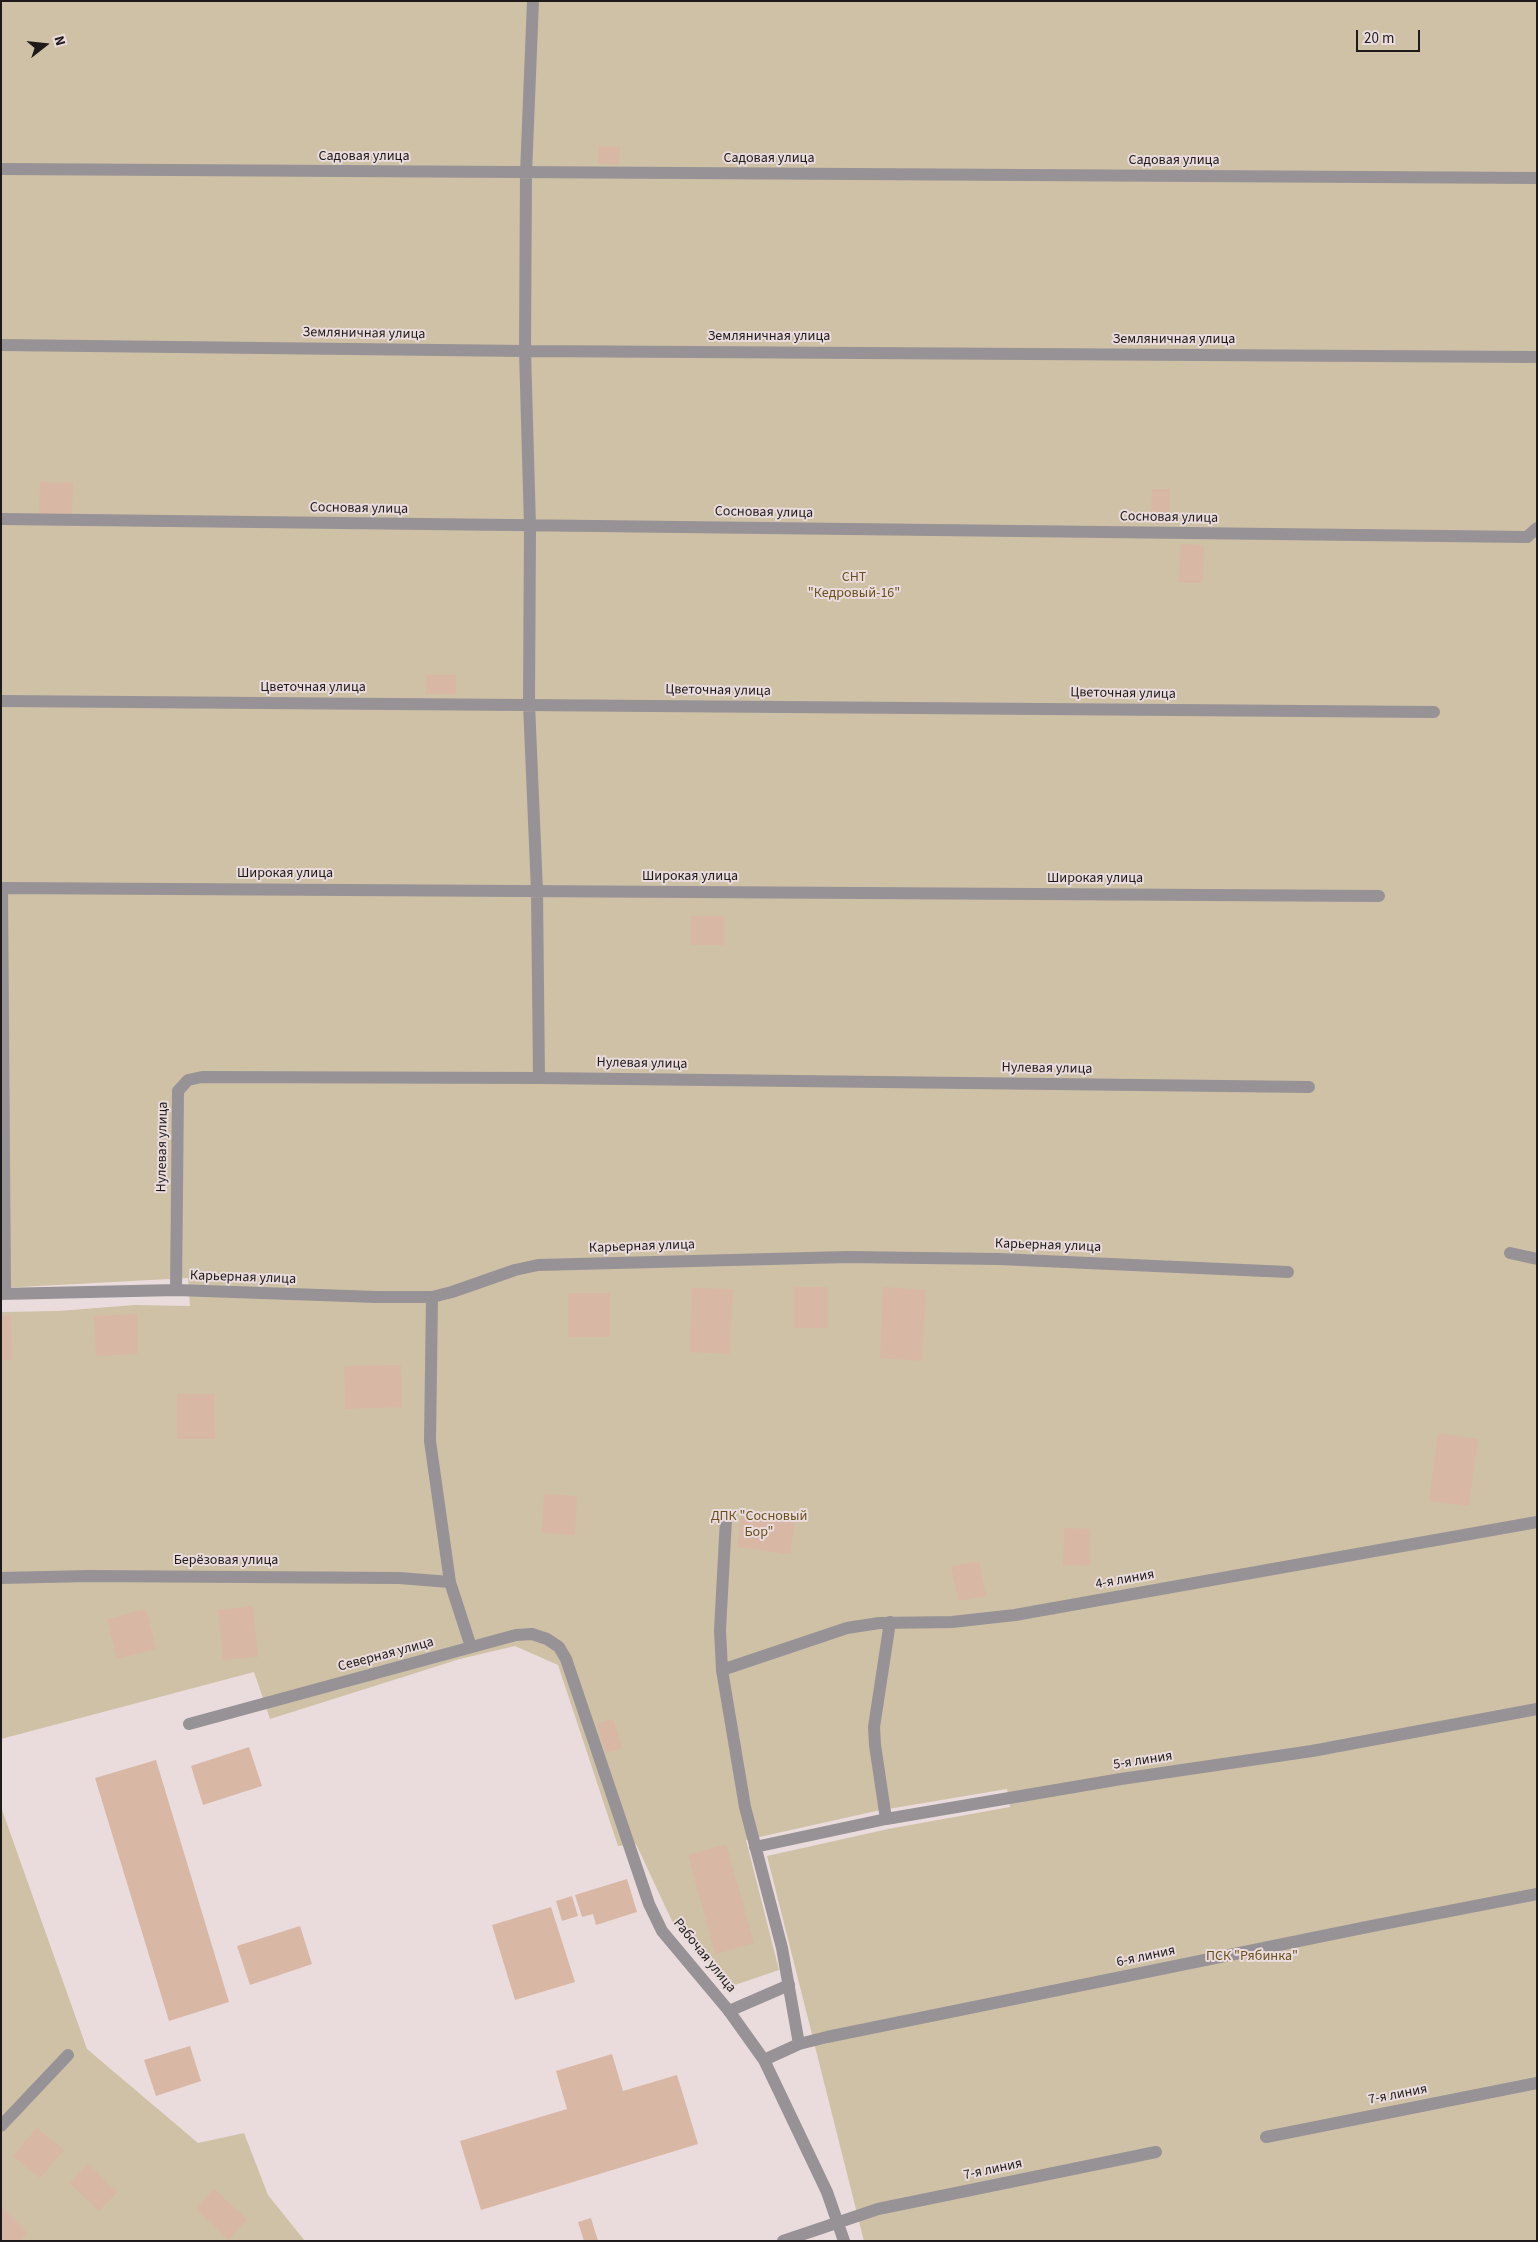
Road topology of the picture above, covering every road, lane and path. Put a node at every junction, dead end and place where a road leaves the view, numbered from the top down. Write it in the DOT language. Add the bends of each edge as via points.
graph roads {
  1 [pos="533,1"];
  2 [pos="1,169"];
  3 [pos="526,173"];
  4 [pos="1537,178"];
  5 [pos="1,345"];
  6 [pos="525,350"];
  7 [pos="1537,357"];
  8 [pos="1,519"];
  9 [pos="530,526"];
  10 [pos="1537,528"];
  11 [pos="1,701"];
  12 [pos="530,704"];
  13 [pos="1434,712"];
  14 [pos="2,888"];
  15 [pos="537,891"];
  16 [pos="1379,896"];
  17 [pos="540,1078"];
  18 [pos="1309,1087"];
  19 [pos="1510,1254"];
  20 [pos="1537,1259"];
  21 [pos="1288,1272"];
  22 [pos="176,1290"];
  23 [pos="3,1294"];
  24 [pos="432,1297"];
  25 [pos="726,1519"];
  26 [pos="1537,1522"];
  27 [pos="1,1578"];
  28 [pos="450,1582"];
  29 [pos="890,1622"];
  30 [pos="471,1647"];
  31 [pos="722,1670"];
  32 [pos="571,1676"];
  33 [pos="1537,1709"];
  34 [pos="189,1724"];
  35 [pos="886,1819"];
  36 [pos="755,1847"];
  37 [pos="1537,1894"];
  38 [pos="790,1984"];
  39 [pos="729,2011"];
  40 [pos="799,2044"];
  41 [pos="68,2054"];
  42 [pos="764,2060"];
  43 [pos="1537,2083"];
  44 [pos="1,2126"];
  45 [pos="1266,2137"];
  46 [pos="1156,2152"];
  47 [pos="838,2222"];
  48 [pos="783,2241"];
  49 [pos="844,2241"];
  1 -- 3 [label="street"];
  2 -- 3 [label="street, Садовая улица"];
  3 -- 4 [label="street, Садовая улица"];
  3 -- 6 [label="street"];
  5 -- 6 [label="street, Земляничная улица"];
  6 -- 7 [label="street, Земляничная улица"];
  6 -- 9 [label="street"];
  8 -- 9 [label="street, Сосновая улица"];
  9 -- 10 [label="street, Сосновая улица" via="1527,538"];
  9 -- 12 [label="street"];
  11 -- 12 [label="street, Цветочная улица"];
  12 -- 13 [label="street, Цветочная улица"];
  12 -- 15 [label="street"];
  14 -- 15 [label="street, Широкая улица"];
  14 -- 23 [label="street"];
  15 -- 16 [label="street, Широкая улица"];
  15 -- 17 [label="street"];
  17 -- 18 [label="street, Нулевая улица"];
  17 -- 22 [label="street, Нулевая улица" via="202,1077 188,1080 178,1091"];
  19 -- 20 [label="street"];
  21 -- 24 [label="street, Карьерная улица" via="999,1259 848,1257 538,1265"];
  22 -- 23 [label="street, Карьерная улица"];
  22 -- 24 [label="street, Карьерная улица"];
  24 -- 28 [label="street" via="430,1441"];
  25 -- 31 [label="street" via="720,1630"];
  26 -- 29 [label="street, 4-я линия" via="1016,1615 952,1622"];
  27 -- 28 [label="street, Берёзовая улица" via="399,1578"];
  28 -- 30 [label="street"];
  29 -- 31 [label="street, 4-я линия" via="847,1628"];
  29 -- 35 [label="street" via="874,1727"];
  30 -- 32 [label="street, Северная улица" via="532,1634 559,1647"];
  30 -- 34 [label="street, Северная улица"];
  31 -- 36 [label="street" via="738,1772"];
  32 -- 39 [label="street, Рабочая улица" via="649,1904 662,1931"];
  33 -- 35 [label="street, 5-я линия" via="1312,1751"];
  35 -- 36 [label="street, 5-я линия"];
  36 -- 38 [label="street"];
  37 -- 40 [label="street, 6-я линия"];
  38 -- 39 [label="street"];
  38 -- 40 [label="street"];
  39 -- 42 [label="street, Рабочая улица"];
  40 -- 42 [label="street, 6-я линия"];
  41 -- 44 [label="street"];
  42 -- 47 [label="street, Рабочая улица"];
  43 -- 45 [label="street, 7-я линия"];
  46 -- 47 [label="street, 7-я линия" via="878,2209"];
  47 -- 48 [label="street, 7-я линия"];
  47 -- 49 [label="street, Рабочая улица"];
}
